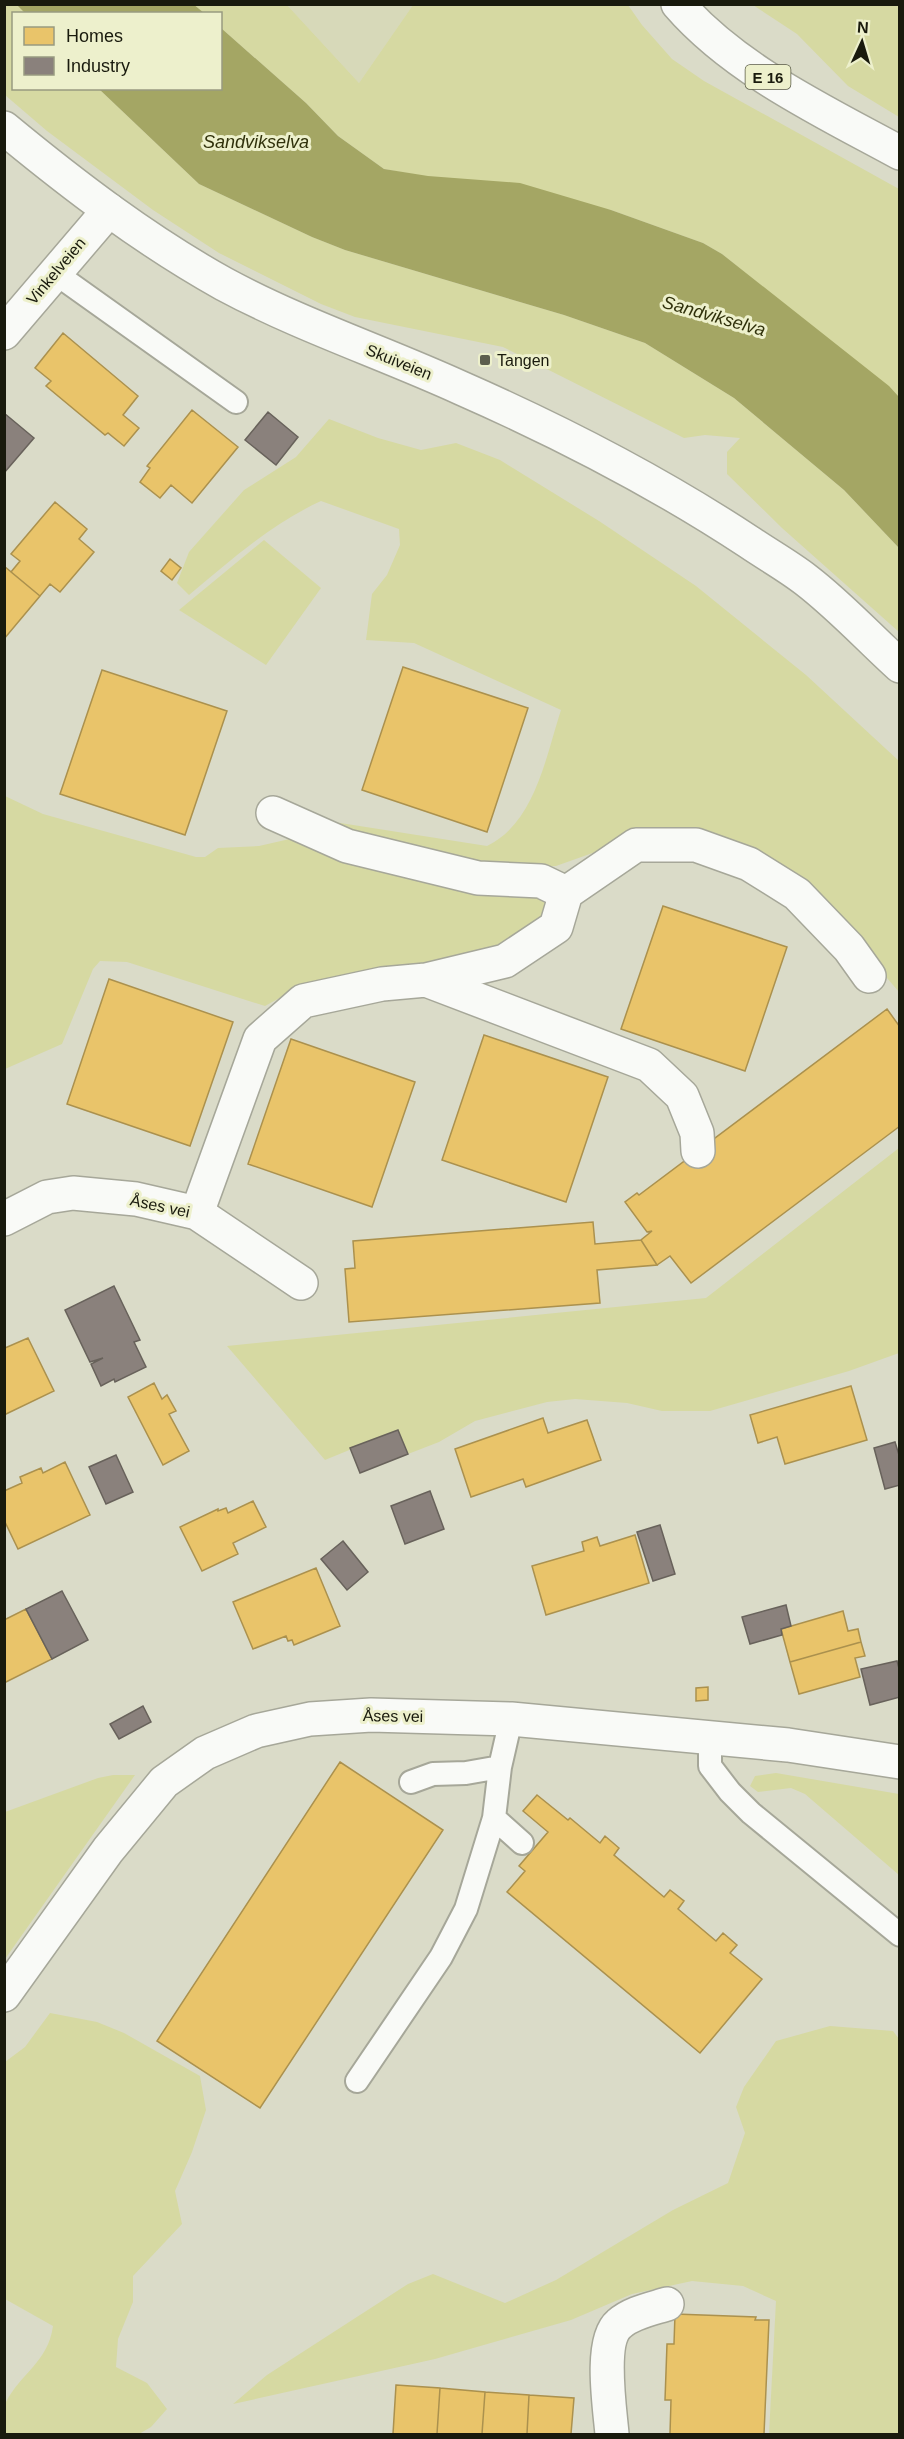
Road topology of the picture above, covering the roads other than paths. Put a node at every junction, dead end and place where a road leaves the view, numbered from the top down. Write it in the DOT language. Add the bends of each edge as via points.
graph roads {
  1 [pos="678,4"];
  2 [pos="4,128"];
  3 [pos="900,153"];
  4 [pos="109,210"];
  5 [pos="54,273"];
  6 [pos="4,333"];
  7 [pos="236,402"];
  8 [pos="900,666"];
  9 [pos="273,813"];
  10 [pos="566,893"];
  11 [pos="869,976"];
  12 [pos="426,980"];
  13 [pos="698,1151"];
  14 [pos="197,1213"];
  15 [pos="4,1219"];
  16 [pos="301,1283"];
  17 [pos="511,1719"];
  18 [pos="710,1738"];
  19 [pos="900,1762"];
  20 [pos="500,1767"];
  21 [pos="411,1782"];
  22 [pos="494,1818"];
  23 [pos="522,1843"];
  24 [pos="900,1935"];
  25 [pos="4,1995"];
  26 [pos="357,2081"];
  27 [pos="667,2304"];
  28 [pos="612,2434"];
  1 -- 3 [label="main road, E 16" via="713,39 745,63"];
  2 -- 4 [label="main road, Skuiveien"];
  4 -- 5 [label="main road, Vinkelveien"];
  4 -- 8 [label="main road, Skuiveien" via="223,283 284,314 467,391 619,464 805,579"];
  5 -- 6 [label="main road, Vinkelveien"];
  5 -- 7 [label="lane"];
  9 -- 10 [label="main road" via="347,846 478,878 541,881"];
  10 -- 11 [label="main road" via="636,845 696,845 749,864 797,894 849,948"];
  10 -- 12 [label="main road" via="556,927 505,961"];
  12 -- 13 [label="main road" via="649,1065 681,1096 697,1133"];
  12 -- 14 [label="main road" via="381,984 303,1001 260,1039"];
  14 -- 15 [label="main road, Åses vei" via="136,1199 73,1193 47,1197"];
  14 -- 16 [label="main road, Åses vei"];
  17 -- 18 [label="main road, Åses vei"];
  17 -- 20 [label="lane"];
  17 -- 25 [label="main road, Åses vei" via="371,1715 310,1719 256,1731 205,1753 164,1782 108,1850"];
  18 -- 19 [label="main road, Åses vei"];
  18 -- 24 [label="lane" via="710,1766 730,1792"];
  20 -- 21 [label="lane" via="433,1774"];
  20 -- 22 [label="lane"];
  22 -- 23 [label="lane"];
  22 -- 26 [label="lane" via="466,1909 441,1957"];
  27 -- 28 [label="main road" via="624,2320 612,2334 608,2385"];
}
